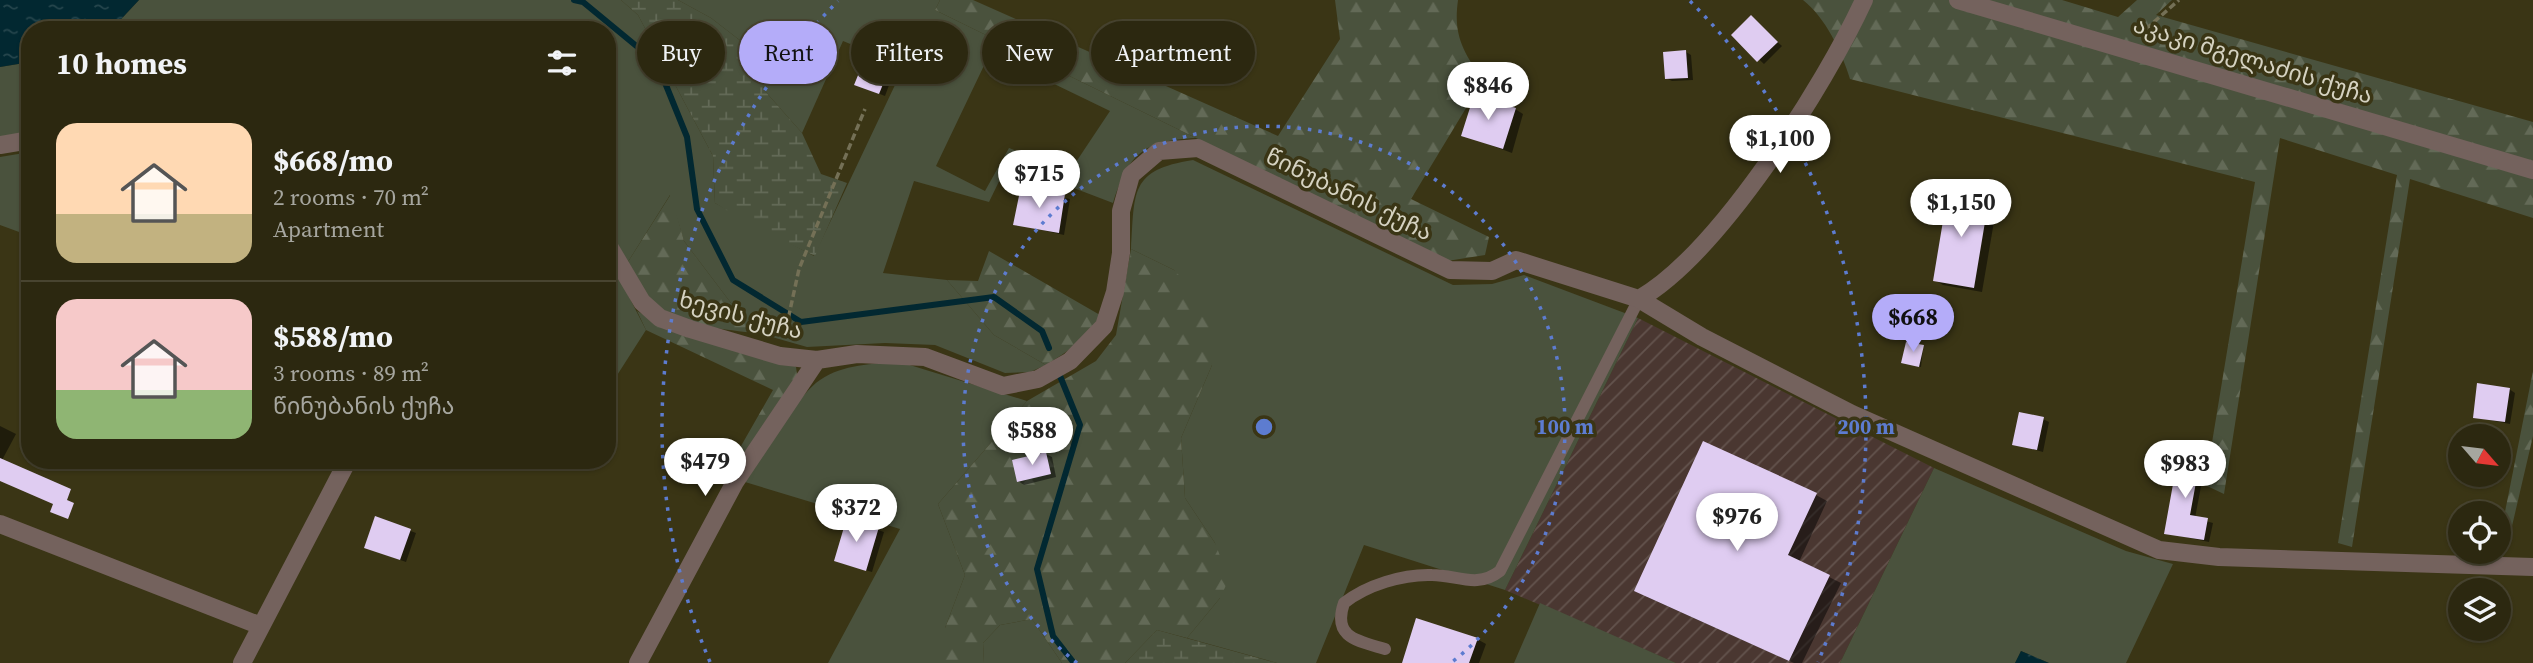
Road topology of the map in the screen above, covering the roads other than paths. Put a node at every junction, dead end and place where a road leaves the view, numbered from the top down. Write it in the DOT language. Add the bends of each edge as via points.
graph roads {
  1 [pos="1864,0"];
  2 [pos="1958,0"];
  3 [pos="21,142"];
  4 [pos="0,145"];
  5 [pos="2533,170"];
  6 [pos="616,258"];
  7 [pos="1639,299"];
  8 [pos="817,360"];
  9 [pos="343,469"];
  10 [pos="0,524"];
  11 [pos="2533,567"];
  12 [pos="261,626"];
  13 [pos="1385,649"];
  14 [pos="242,663"];
  15 [pos="638,663"];
  1 -- 7 [label="street" via="1844,43 1727,215 1660,287"];
  2 -- 5 [label="street, აკაკი მგელაძის ქუჩა"];
  3 -- 4 [label="street"];
  6 -- 8 [label="street, ხევის ქუჩა" via="642,302 660,318 780,356"];
  7 -- 8 [label="street, წინუბანის ქუჩა" via="1516,260 1492,271 1450,270 1198,148 1159,151 1132,175 1121,211 1115,292 1104,326 1070,361 1038,379 1003,386 925,357 857,354"];
  7 -- 11 [label="street, წინუბანის ქუჩა" via="1702,337 1852,414 2159,550 2219,557"];
  7 -- 13 [label="lane" via="1500,571 1489,580 1469,582 1412,576 1377,585 1344,603 1339,618 1344,631"];
  8 -- 15 [label="street" via="735,482"];
  9 -- 12 [label="street"];
  10 -- 12 [label="street"];
  12 -- 14 [label="street"];
}
